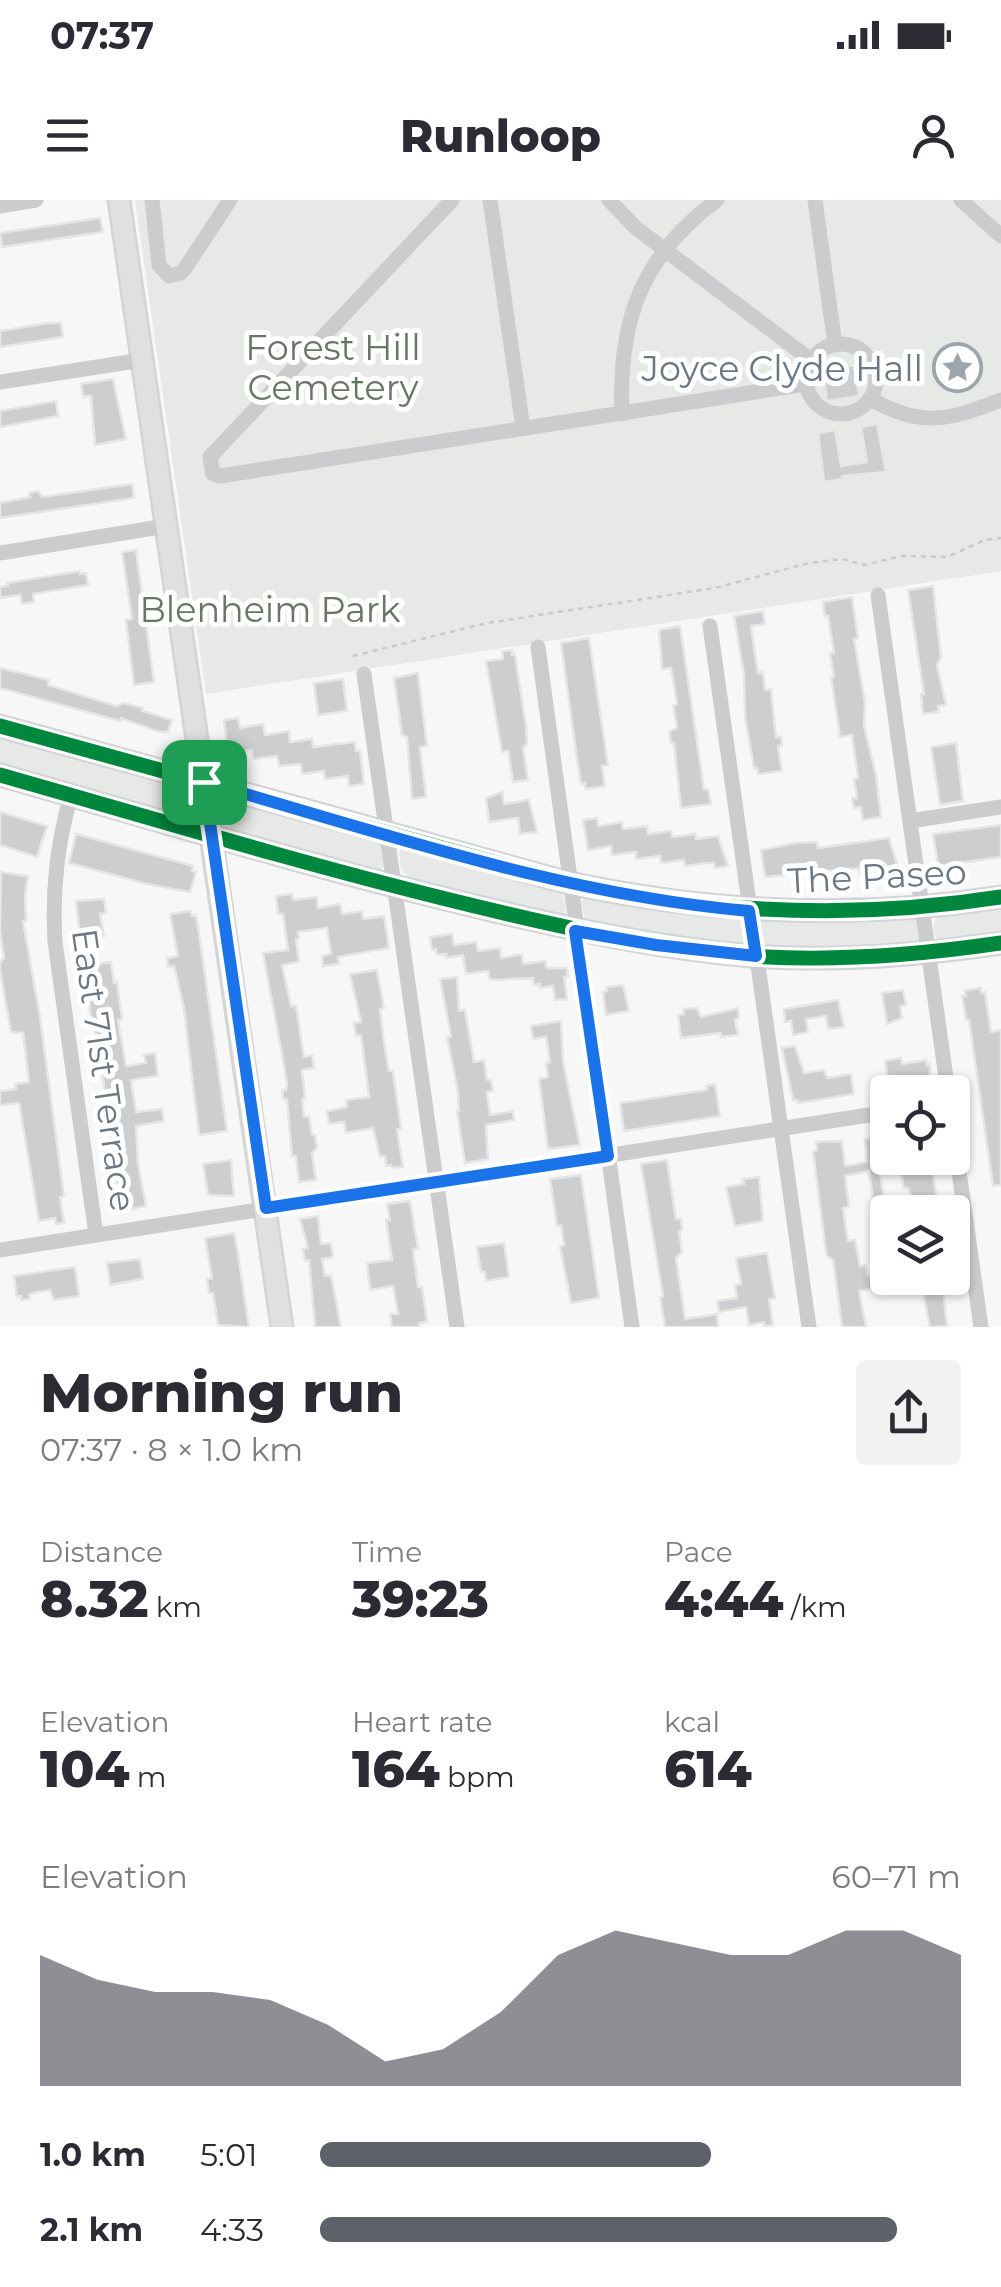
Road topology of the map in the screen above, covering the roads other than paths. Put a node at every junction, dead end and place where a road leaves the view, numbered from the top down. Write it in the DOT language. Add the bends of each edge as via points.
graph roads {
  1 [pos="36,200"];
  2 [pos="118,200"];
  3 [pos="152,200"];
  4 [pos="230,200"];
  5 [pos="452,200"];
  6 [pos="490,200"];
  7 [pos="609,200"];
  8 [pos="718,200"];
  9 [pos="816,200"];
  10 [pos="961,200"];
  11 [pos="0,206"];
  12 [pos="1001,236"];
  13 [pos="665,250"];
  14 [pos="836,344"];
  15 [pos="142,360"];
  16 [pos="812,361"];
  17 [pos="0,382"];
  18 [pos="806,384"];
  19 [pos="871,398"];
  20 [pos="1001,400"];
  21 [pos="622,414"];
  22 [pos="523,428"];
  23 [pos="166,526"];
  24 [pos="0,553"];
  25 [pos="878,595"];
  26 [pos="710,626"];
  27 [pos="538,648"];
  28 [pos="364,674"];
  29 [pos="0,726"];
  30 [pos="0,775"];
  31 [pos="204,782"];
  32 [pos="71,795"];
  33 [pos="1001,807"];
  34 [pos="910,821"];
  35 [pos="388,834"];
  36 [pos="212,835"];
  37 [pos="569,884"];
  38 [pos="395,886"];
  39 [pos="1001,898"];
  40 [pos="922,909"];
  41 [pos="749,911"];
  42 [pos="575,931"];
  43 [pos="1001,943"];
  44 [pos="928,953"];
  45 [pos="756,956"];
  46 [pos="946,1075"];
  47 [pos="870,1115"];
  48 [pos="782,1129"];
  49 [pos="608,1156"];
  50 [pos="960,1175"];
  51 [pos="437,1182"];
  52 [pos="266,1208"];
  53 [pos="96,1235"];
  54 [pos="0,1250"];
  55 [pos="282,1327"];
  56 [pos="457,1327"];
  57 [pos="632,1327"];
  58 [pos="809,1327"];
  59 [pos="982,1327"];
  1 -- 11 [label="street"];
  2 -- 15 [label="main road"];
  3 -- 4 [label="street" via="159,265 169,276 186,267"];
  5 -- 22 [label="street" via="210,457 210,469 220,476"];
  6 -- 22 [label="street"];
  7 -- 13 [label="street"];
  8 -- 13 [label="street"];
  9 -- 14 [label="street"];
  10 -- 12 [label="street"];
  13 -- 16 [label="street"];
  13 -- 21 [label="street" via="629,318"];
  14 -- 16 [label="street"];
  14 -- 19 [label="street" via="871,360"];
  15 -- 17 [label="street"];
  15 -- 23 [label="main road"];
  16 -- 18 [label="street"];
  18 -- 19 [label="street" via="828,412 846,415"];
  18 -- 21 [label="street"];
  19 -- 20 [label="street" via="918,418"];
  21 -- 22 [label="street"];
  23 -- 24 [label="street"];
  23 -- 31 [label="main road"];
  25 -- 34 [label="street"];
  26 -- 41 [label="street"];
  27 -- 37 [label="street"];
  28 -- 35 [label="street"];
  29 -- 31 [label="main road, The Paseo"];
  30 -- 32 [label="main road"];
  31 -- 35 [label="main road, The Paseo"];
  31 -- 36 [label="main road"];
  32 -- 36 [label="main road"];
  32 -- 53 [label="street, East 71st Terrace" via="53,906"];
  33 -- 34 [label="street"];
  34 -- 40 [label="street"];
  35 -- 37 [label="main road, The Paseo"];
  35 -- 38 [label="street"];
  36 -- 38 [label="main road"];
  36 -- 52 [label="main road"];
  37 -- 41 [label="main road, The Paseo"];
  37 -- 42 [label="street"];
  38 -- 42 [label="main road"];
  38 -- 51 [label="street"];
  39 -- 40 [label="main road, The Paseo"];
  40 -- 41 [label="main road, The Paseo"];
  40 -- 44 [label="street"];
  41 -- 45 [label="street"];
  42 -- 45 [label="main road"];
  42 -- 49 [label="street"];
  43 -- 44 [label="main road"];
  44 -- 45 [label="main road"];
  44 -- 46 [label="street"];
  45 -- 48 [label="street"];
  47 -- 48 [label="street"];
  48 -- 49 [label="street"];
  48 -- 58 [label="street"];
  49 -- 51 [label="street"];
  49 -- 57 [label="street"];
  50 -- 59 [label="street"];
  51 -- 52 [label="street"];
  51 -- 56 [label="street"];
  52 -- 53 [label="street"];
  52 -- 55 [label="main road"];
  53 -- 54 [label="street"];
}
